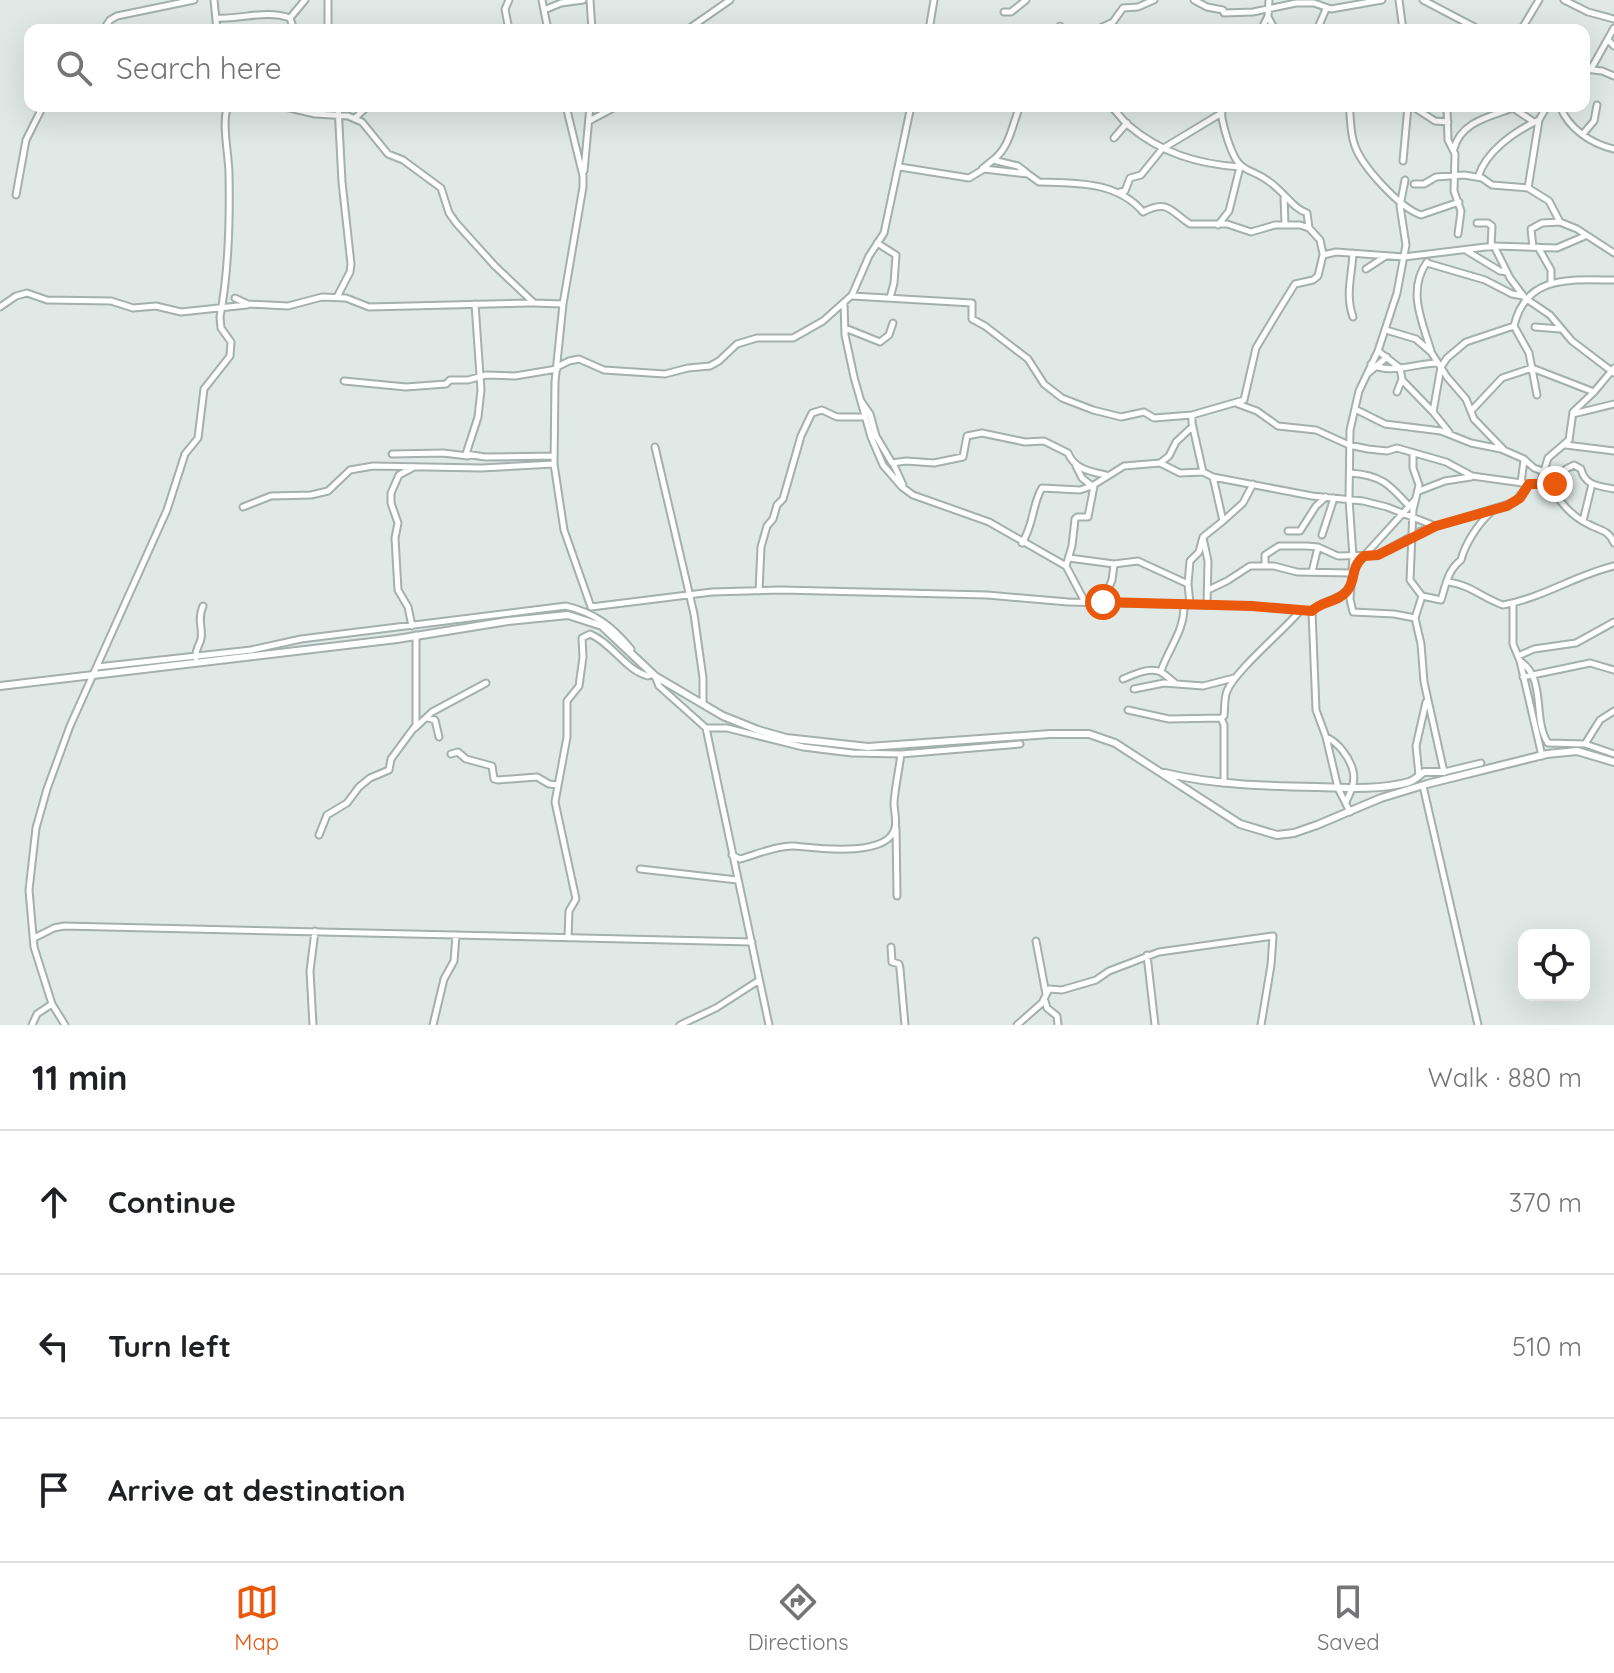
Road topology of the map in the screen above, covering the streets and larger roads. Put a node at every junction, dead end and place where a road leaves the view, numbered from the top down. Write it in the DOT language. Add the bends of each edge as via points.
graph roads {
  1 [pos="194,0"];
  2 [pos="305,0"];
  3 [pos="328,0"];
  4 [pos="509,0"];
  5 [pos="542,0"];
  6 [pos="730,0"];
  7 [pos="934,0"];
  8 [pos="1026,0"];
  9 [pos="1154,0"];
  10 [pos="1194,0"];
  11 [pos="1269,0"];
  12 [pos="1327,0"];
  13 [pos="1382,0"];
  14 [pos="1399,0"];
  15 [pos="1423,0"];
  16 [pos="1539,0"];
  17 [pos="1564,0"];
  18 [pos="212,1"];
  19 [pos="589,1"];
  20 [pos="1326,9"];
  21 [pos="544,10"];
  22 [pos="1004,12"];
  23 [pos="1269,12"];
  24 [pos="216,18"];
  25 [pos="290,18"];
  26 [pos="1614,19"];
  27 [pos="107,24"];
  28 [pos="216,24"];
  29 [pos="292,24"];
  30 [pos="328,24"];
  31 [pos="508,24"];
  32 [pos="547,24"];
  33 [pos="591,24"];
  34 [pos="696,24"];
  35 [pos="930,24"];
  36 [pos="1109,24"];
  37 [pos="1264,24"];
  38 [pos="1273,24"];
  39 [pos="1320,24"];
  40 [pos="1402,24"];
  41 [pos="1469,24"];
  42 [pos="1526,24"];
  43 [pos="1614,28"];
  44 [pos="1608,40"];
  45 [pos="1614,46"];
  46 [pos="1590,66"];
  47 [pos="1590,70"];
  48 [pos="1614,76"];
  49 [pos="1597,105"];
  50 [pos="40,112"];
  51 [pos="226,112"];
  52 [pos="310,112"];
  53 [pos="339,112"];
  54 [pos="362,112"];
  55 [pos="567,112"];
  56 [pos="590,112"];
  57 [pos="606,112"];
  58 [pos="910,112"];
  59 [pos="1018,112"];
  60 [pos="1116,112"];
  61 [pos="1350,112"];
  62 [pos="1411,112"];
  63 [pos="1421,112"];
  64 [pos="1447,112"];
  65 [pos="1502,112"];
  66 [pos="1523,112"];
  67 [pos="1543,112"];
  68 [pos="1563,112"];
  69 [pos="1221,113"];
  70 [pos="339,115"];
  71 [pos="355,118"];
  72 [pos="589,121"];
  73 [pos="1537,121"];
  74 [pos="1448,122"];
  75 [pos="1127,123"];
  76 [pos="1583,134"];
  77 [pos="1114,138"];
  78 [pos="1162,149"];
  79 [pos="1454,149"];
  80 [pos="1614,149"];
  81 [pos="993,160"];
  82 [pos="1403,161"];
  83 [pos="900,167"];
  84 [pos="1240,167"];
  85 [pos="982,169"];
  86 [pos="583,176"];
  87 [pos="1031,176"];
  88 [pos="1453,176"];
  89 [pos="1478,177"];
  90 [pos="1405,180"];
  91 [pos="1414,184"];
  92 [pos="1528,188"];
  93 [pos="1118,193"];
  94 [pos="16,195"];
  95 [pos="1284,196"];
  96 [pos="1401,202"];
  97 [pos="1459,202"];
  98 [pos="1560,222"];
  99 [pos="1477,223"];
  100 [pos="1285,224"];
  101 [pos="1218,225"];
  102 [pos="1309,228"];
  103 [pos="1458,234"];
  104 [pos="1585,236"];
  105 [pos="877,243"];
  106 [pos="1493,247"];
  107 [pos="1535,247"];
  108 [pos="1467,251"];
  109 [pos="1353,253"];
  110 [pos="1614,253"];
  111 [pos="1323,255"];
  112 [pos="1433,255"];
  113 [pos="1387,256"];
  114 [pos="1404,257"];
  115 [pos="1427,263"];
  116 [pos="1366,269"];
  117 [pos="1507,272"];
  118 [pos="1614,280"];
  119 [pos="1551,283"];
  120 [pos="852,295"];
  121 [pos="337,297"];
  122 [pos="1524,297"];
  123 [pos="235,298"];
  124 [pos="890,298"];
  125 [pos="534,303"];
  126 [pos="844,303"];
  127 [pos="248,304"];
  128 [pos="475,304"];
  129 [pos="563,304"];
  130 [pos="0,307"];
  131 [pos="222,308"];
  132 [pos="1353,317"];
  133 [pos="893,323"];
  134 [pos="1514,326"];
  135 [pos="1535,327"];
  136 [pos="845,328"];
  137 [pos="1561,329"];
  138 [pos="1386,330"];
  139 [pos="1378,351"];
  140 [pos="1431,352"];
  141 [pos="1387,357"];
  142 [pos="1439,365"];
  143 [pos="1374,366"];
  144 [pos="557,368"];
  145 [pos="1400,368"];
  146 [pos="1532,368"];
  147 [pos="1613,370"];
  148 [pos="480,376"];
  149 [pos="1402,379"];
  150 [pos="344,381"];
  151 [pos="1397,392"];
  152 [pos="1594,392"];
  153 [pos="1537,395"];
  154 [pos="859,398"];
  155 [pos="1237,404"];
  156 [pos="1614,404"];
  157 [pos="1355,409"];
  158 [pos="1471,411"];
  159 [pos="1433,412"];
  160 [pos="1192,415"];
  161 [pos="1572,415"];
  162 [pos="864,417"];
  163 [pos="1192,426"];
  164 [pos="1443,430"];
  165 [pos="1349,445"];
  166 [pos="1566,445"];
  167 [pos="655,447"];
  168 [pos="1505,450"];
  169 [pos="1614,451"];
  170 [pos="443,453"];
  171 [pos="392,454"];
  172 [pos="1413,454"];
  173 [pos="469,456"];
  174 [pos="554,456"];
  175 [pos="1524,459"];
  176 [pos="893,463"];
  177 [pos="1160,463"];
  178 [pos="554,464"];
  179 [pos="1076,465"];
  180 [pos="415,467"];
  181 [pos="441,467"];
  182 [pos="1203,472"];
  183 [pos="1542,472"];
  184 [pos="1350,473"];
  185 [pos="1106,475"];
  186 [pos="1472,476"];
  187 [pos="1213,477"];
  188 [pos="1559,477"];
  189 [pos="1521,483"];
  190 [pos="1253,484"];
  191 [pos="1529,484"];
  192 [pos="1540,484"];
  193 [pos="1552,484"];
  194 [pos="1592,484"];
  195 [pos="1093,486"];
  196 [pos="905,489"];
  197 [pos="1614,489"];
  198 [pos="1419,491"];
  199 [pos="1330,497"];
  200 [pos="1349,499"];
  201 [pos="243,507"];
  202 [pos="1495,510"];
  203 [pos="1411,511"];
  204 [pos="1401,512"];
  205 [pos="1223,521"];
  206 [pos="1583,521"];
  207 [pos="1436,526"];
  208 [pos="1288,531"];
  209 [pos="1322,535"];
  210 [pos="1203,537"];
  211 [pos="1411,539"];
  212 [pos="1614,543"];
  213 [pos="1022,544"];
  214 [pos="1318,547"];
  215 [pos="1196,554"];
  216 [pos="1364,556"];
  217 [pos="1353,557"];
  218 [pos="1069,558"];
  219 [pos="1208,561"];
  220 [pos="1114,564"];
  221 [pos="1066,566"];
  222 [pos="1265,566"];
  223 [pos="1614,566"];
  224 [pos="1352,571"];
  225 [pos="1312,572"];
  226 [pos="1449,582"];
  227 [pos="1188,584"];
  228 [pos="1350,587"];
  229 [pos="1208,590"];
  230 [pos="759,591"];
  231 [pos="689,594"];
  232 [pos="1422,596"];
  233 [pos="1085,602"];
  234 [pos="1103,602"];
  235 [pos="1513,603"];
  236 [pos="1187,604"];
  237 [pos="1207,605"];
  238 [pos="203,606"];
  239 [pos="590,610"];
  240 [pos="1301,610"];
  241 [pos="1312,611"];
  242 [pos="1415,618"];
  243 [pos="1614,622"];
  244 [pos="412,626"];
  245 [pos="416,635"];
  246 [pos="634,658"];
  247 [pos="196,659"];
  248 [pos="1519,659"];
  249 [pos="1614,670"];
  250 [pos="94,671"];
  251 [pos="1161,671"];
  252 [pos="654,675"];
  253 [pos="1531,675"];
  254 [pos="1523,677"];
  255 [pos="1235,678"];
  256 [pos="1123,679"];
  257 [pos="1219,682"];
  258 [pos="486,683"];
  259 [pos="1180,685"];
  260 [pos="0,686"];
  261 [pos="1134,689"];
  262 [pos="1228,689"];
  263 [pos="1427,699"];
  264 [pos="703,704"];
  265 [pos="1128,710"];
  266 [pos="1614,711"];
  267 [pos="419,718"];
  268 [pos="726,718"];
  269 [pos="1221,718"];
  270 [pos="719,727"];
  271 [pos="706,728"];
  272 [pos="439,737"];
  273 [pos="1326,737"];
  274 [pos="1020,744"];
  275 [pos="1585,744"];
  276 [pos="451,754"];
  277 [pos="901,754"];
  278 [pos="1614,754"];
  279 [pos="1542,756"];
  280 [pos="1614,762"];
  281 [pos="1481,763"];
  282 [pos="1158,771"];
  283 [pos="1444,772"];
  284 [pos="1419,775"];
  285 [pos="1224,783"];
  286 [pos="558,785"];
  287 [pos="1423,786"];
  288 [pos="1338,788"];
  289 [pos="1353,788"];
  290 [pos="1346,803"];
  291 [pos="1350,812"];
  292 [pos="896,827"];
  293 [pos="319,835"];
  294 [pos="731,855"];
  295 [pos="640,869"];
  296 [pos="737,880"];
  297 [pos="897,896"];
  298 [pos="315,931"];
  299 [pos="456,935"];
  300 [pos="34,938"];
  301 [pos="568,938"];
  302 [pos="1036,941"];
  303 [pos="752,942"];
  304 [pos="891,947"];
  305 [pos="1147,955"];
  306 [pos="758,981"];
  307 [pos="1045,998"];
  308 [pos="52,1004"];
  309 [pos="35,1023"];
  310 [pos="63,1024"];
  311 [pos="313,1025"];
  312 [pos="433,1025"];
  313 [pos="680,1025"];
  314 [pos="769,1025"];
  315 [pos="905,1025"];
  316 [pos="1017,1025"];
  317 [pos="1058,1025"];
  318 [pos="1155,1025"];
  319 [pos="1261,1025"];
  320 [pos="1478,1025"];
  1 -- 27 [label="street" via="117,16"];
  2 -- 25 [label="street"];
  3 -- 30 [label="street"];
  4 -- 31 [label="street"];
  5 -- 21 [label="street"];
  6 -- 34 [label="street"];
  7 -- 35 [label="street"];
  8 -- 22 [label="street"];
  9 -- 36 [label="street" via="1123,8"];
  10 -- 23 [label="street" via="1224,13"];
  11 -- 23 [label="street"];
  12 -- 20 [label="street"];
  13 -- 20 [label="street"];
  14 -- 40 [label="street"];
  15 -- 41 [label="street"];
  16 -- 42 [label="street"];
  17 -- 26 [label="street"];
  18 -- 24 [label="street"];
  19 -- 21 [label="street"];
  19 -- 33 [label="street"];
  20 -- 23 [label="street" via="1296,3"];
  20 -- 39 [label="street"];
  21 -- 32 [label="street"];
  23 -- 37 [label="street"];
  23 -- 38 [label="street"];
  24 -- 25 [label="street"];
  24 -- 28 [label="street"];
  25 -- 29 [label="street"];
  43 -- 44 [label="street"];
  44 -- 45 [label="street"];
  44 -- 46 [label="street"];
  47 -- 48 [label="street"];
  49 -- 76 [label="street" via="1594,121"];
  50 -- 94 [label="street" via="26,140"];
  51 -- 131 [label="street" via="228,243"];
  52 -- 70 [label="street"];
  53 -- 70 [label="street"];
  54 -- 71 [label="street"];
  55 -- 86 [label="street"];
  56 -- 72 [label="street"];
  57 -- 72 [label="street"];
  58 -- 83 [label="street"];
  59 -- 81 [label="street"];
  60 -- 75 [label="street"];
  61 -- 96 [label="street" via="1357,152"];
  62 -- 82 [label="street"];
  63 -- 74 [label="street"];
  64 -- 74 [label="street"];
  65 -- 79 [label="street" via="1470,125"];
  66 -- 73 [label="street"];
  67 -- 73 [label="street"];
  68 -- 76 [label="street" via="1570,126"];
  69 -- 78 [label="street"];
  69 -- 84 [label="street"];
  70 -- 71 [label="street"];
  70 -- 121 [label="street" via="351,264"];
  71 -- 125 [label="street" via="388,154 441,188 457,224"];
  72 -- 86 [label="street"];
  73 -- 89 [label="street" via="1485,160"];
  73 -- 92 [label="street"];
  74 -- 79 [label="street"];
  75 -- 77 [label="street"];
  75 -- 78 [label="street"];
  76 -- 80 [label="street"];
  78 -- 84 [label="street" via="1206,164"];
  78 -- 93 [label="street"];
  79 -- 88 [label="street"];
  81 -- 85 [label="street"];
  81 -- 87 [label="street" via="1018,166"];
  83 -- 85 [label="street" via="969,178"];
  83 -- 105 [label="street"];
  84 -- 95 [label="street"];
  84 -- 101 [label="street" via="1229,211"];
  85 -- 87 [label="street"];
  86 -- 129 [label="street"];
  87 -- 93 [label="street" via="1039,182"];
  88 -- 89 [label="street"];
  88 -- 91 [label="street"];
  88 -- 97 [label="street"];
  89 -- 92 [label="street" via="1492,185"];
  90 -- 96 [label="street"];
  92 -- 98 [label="street" via="1549,201"];
  93 -- 101 [label="street" via="1143,212 1159,205 1190,224"];
  95 -- 100 [label="street"];
  95 -- 102 [label="street" via="1307,213"];
  96 -- 97 [label="street" via="1421,215"];
  96 -- 114 [label="street"];
  97 -- 103 [label="street"];
  98 -- 104 [label="street"];
  98 -- 107 [label="street" via="1531,229"];
  99 -- 106 [label="street" via="1492,226"];
  100 -- 101 [label="street" via="1251,232"];
  100 -- 102 [label="street"];
  102 -- 111 [label="street" via="1320,240"];
  104 -- 107 [label="street" via="1563,247"];
  104 -- 110 [label="street"];
  105 -- 120 [label="street"];
  105 -- 124 [label="street" via="896,255"];
  106 -- 107 [label="street"];
  106 -- 108 [label="street"];
  106 -- 117 [label="street"];
  107 -- 119 [label="street" via="1551,270"];
  108 -- 112 [label="street"];
  108 -- 117 [label="street"];
  109 -- 111 [label="street"];
  109 -- 113 [label="street"];
  109 -- 132 [label="street" via="1348,293"];
  111 -- 155 [label="street" via="1318,276 1293,287 1256,348 1246,396"];
  112 -- 114 [label="street"];
  112 -- 115 [label="street"];
  113 -- 114 [label="street"];
  113 -- 116 [label="street"];
  114 -- 138 [label="street"];
  115 -- 122 [label="street"];
  115 -- 140 [label="street" via="1417,290"];
  117 -- 122 [label="street"];
  118 -- 119 [label="street"];
  119 -- 122 [label="street"];
  120 -- 124 [label="street"];
  120 -- 126 [label="street"];
  121 -- 127 [label="street" via="288,306"];
  121 -- 128 [label="street" via="369,307"];
  122 -- 134 [label="street"];
  122 -- 137 [label="street"];
  123 -- 127 [label="street"];
  124 -- 160 [label="street" via="972,303 972,319 1028,359 1053,392 1080,406 1121,417 1143,412 1154,418"];
  125 -- 128 [label="street"];
  125 -- 129 [label="street"];
  126 -- 136 [label="street"];
  126 -- 144 [label="street" via="802,335 737,344 710,366 653,375 604,370 579,359"];
  127 -- 131 [label="street"];
  128 -- 148 [label="street"];
  129 -- 144 [label="street"];
  130 -- 131 [label="street" via="27,293 47,300 111,301 181,312"];
  131 -- 250 [label="street" via="220,325 231,342 230,356 204,389 198,438 185,454 167,511"];
  133 -- 136 [label="street" via="880,342"];
  134 -- 142 [label="street" via="1466,342"];
  134 -- 146 [label="street"];
  135 -- 137 [label="street"];
  136 -- 154 [label="street"];
  137 -- 147 [label="street"];
  138 -- 139 [label="street"];
  138 -- 140 [label="street" via="1416,339"];
  139 -- 141 [label="street"];
  139 -- 143 [label="street"];
  140 -- 142 [label="street"];
  141 -- 143 [label="street"];
  141 -- 145 [label="street"];
  142 -- 145 [label="street"];
  142 -- 158 [label="street"];
  142 -- 159 [label="street"];
  143 -- 145 [label="street"];
  143 -- 157 [label="street"];
  144 -- 148 [label="street" via="511,377"];
  144 -- 174 [label="street"];
  145 -- 149 [label="street"];
  146 -- 152 [label="street"];
  146 -- 153 [label="street"];
  146 -- 158 [label="street" via="1502,378"];
  147 -- 152 [label="street"];
  148 -- 150 [label="street" via="420,386"];
  148 -- 173 [label="street"];
  149 -- 151 [label="street"];
  149 -- 159 [label="street"];
  152 -- 161 [label="street"];
  154 -- 162 [label="street"];
  154 -- 176 [label="street"];
  155 -- 160 [label="street"];
  155 -- 165 [label="street" via="1278,426 1316,430"];
  156 -- 161 [label="street"];
  157 -- 164 [label="street" via="1385,424"];
  157 -- 165 [label="street"];
  158 -- 168 [label="street"];
  159 -- 164 [label="street"];
  160 -- 163 [label="street"];
  161 -- 166 [label="street"];
  162 -- 196 [label="street" via="883,465"];
  162 -- 230 [label="street" via="812,413 783,499 767,526"];
  163 -- 177 [label="street"];
  163 -- 182 [label="street"];
  164 -- 168 [label="street"];
  165 -- 172 [label="street"];
  165 -- 184 [label="street"];
  166 -- 169 [label="street"];
  166 -- 183 [label="street" via="1548,458"];
  167 -- 231 [label="street"];
  168 -- 175 [label="street"];
  170 -- 171 [label="street"];
  170 -- 173 [label="street"];
  170 -- 181 [label="street"];
  172 -- 186 [label="street" via="1446,462"];
  172 -- 198 [label="street"];
  173 -- 174 [label="street"];
  174 -- 178 [label="street"];
  175 -- 183 [label="street"];
  175 -- 189 [label="street"];
  176 -- 179 [label="street" via="963,457 967,436 978,432 1044,441 1068,453"];
  176 -- 196 [label="street"];
  177 -- 182 [label="street" via="1180,473"];
  177 -- 185 [label="street" via="1124,466"];
  178 -- 181 [label="street"];
  178 -- 239 [label="street" via="564,530"];
  179 -- 185 [label="street"];
  179 -- 195 [label="street"];
  180 -- 181 [label="street"];
  180 -- 201 [label="street" via="350,470 328,491 271,496"];
  180 -- 244 [label="street" via="399,475 391,493 398,523 398,590"];
  182 -- 187 [label="street"];
  183 -- 188 [label="street"];
  183 -- 192 [label="street"];
  184 -- 200 [label="street"];
  184 -- 203 [label="street" via="1389,484"];
  185 -- 195 [label="street"];
  186 -- 189 [label="street"];
  186 -- 198 [label="street"];
  187 -- 190 [label="street"];
  187 -- 205 [label="street"];
  188 -- 193 [label="street" via="1562,482"];
  188 -- 194 [label="street" via="1574,465"];
  189 -- 191 [label="street"];
  190 -- 199 [label="street"];
  190 -- 205 [label="street" via="1243,503"];
  191 -- 192 [label="street"];
  191 -- 202 [label="street" via="1515,502"];
  192 -- 193 [label="street"];
  193 -- 206 [label="street"];
  194 -- 197 [label="street"];
  194 -- 206 [label="street"];
  195 -- 213 [label="street" via="1040,490"];
  195 -- 218 [label="street" via="1088,517 1075,519"];
  196 -- 213 [label="street" via="989,522"];
  198 -- 203 [label="street"];
  199 -- 200 [label="street"];
  199 -- 208 [label="street" via="1316,506 1300,531"];
  199 -- 209 [label="street"];
  200 -- 204 [label="street"];
  200 -- 217 [label="street"];
  202 -- 207 [label="street"];
  202 -- 226 [label="street" via="1480,523"];
  203 -- 204 [label="street"];
  203 -- 204 [label="street"];
  203 -- 207 [label="street"];
  203 -- 211 [label="street"];
  204 -- 216 [label="street"];
  205 -- 210 [label="street"];
  206 -- 212 [label="street" via="1609,533"];
  207 -- 211 [label="street"];
  210 -- 215 [label="street"];
  210 -- 219 [label="street"];
  211 -- 216 [label="street"];
  211 -- 232 [label="street" via="1410,580"];
  213 -- 221 [label="street"];
  214 -- 217 [label="street"];
  214 -- 222 [label="street" via="1279,546 1265,555"];
  214 -- 225 [label="street"];
  215 -- 219 [label="street"];
  215 -- 227 [label="street"];
  216 -- 217 [label="street"];
  216 -- 224 [label="street"];
  217 -- 224 [label="street"];
  218 -- 220 [label="street"];
  218 -- 221 [label="street"];
  219 -- 229 [label="street"];
  220 -- 227 [label="street" via="1138,561"];
  220 -- 234 [label="street"];
  221 -- 233 [label="street"];
  222 -- 225 [label="street"];
  222 -- 229 [label="street" via="1250,566"];
  223 -- 235 [label="street"];
  224 -- 225 [label="street"];
  224 -- 228 [label="street"];
  226 -- 232 [label="street" via="1441,600"];
  226 -- 235 [label="street" via="1503,605"];
  227 -- 236 [label="street"];
  228 -- 241 [label="street"];
  228 -- 242 [label="street" via="1353,612"];
  229 -- 237 [label="street"];
  230 -- 231 [label="street"];
  230 -- 233 [label="street"];
  231 -- 239 [label="street"];
  231 -- 264 [label="street"];
  232 -- 242 [label="street"];
  233 -- 234 [label="street"];
  234 -- 236 [label="street"];
  235 -- 248 [label="street" via="1513,644"];
  236 -- 237 [label="street"];
  236 -- 251 [label="street"];
  237 -- 240 [label="street"];
  238 -- 247 [label="street"];
  239 -- 244 [label="street" via="566,606"];
  239 -- 246 [label="street" via="618,634"];
  240 -- 241 [label="street"];
  240 -- 255 [label="street"];
  241 -- 273 [label="street" via="1315,703"];
  242 -- 263 [label="street"];
  243 -- 248 [label="street" via="1583,641 1534,649"];
  244 -- 247 [label="street"];
  245 -- 246 [label="street" via="568,615 602,626"];
  245 -- 247 [label="street"];
  245 -- 267 [label="street"];
  246 -- 252 [label="street"];
  247 -- 250 [label="street"];
  248 -- 253 [label="street"];
  248 -- 254 [label="street"];
  249 -- 253 [label="street" via="1590,663"];
  250 -- 260 [label="street"];
  250 -- 300 [label="street" via="36,828 29,890"];
  251 -- 256 [label="street"];
  251 -- 259 [label="street"];
  252 -- 264 [label="street"];
  252 -- 271 [label="street" via="659,686"];
  252 -- 286 [label="street" via="639,673 602,639 590,634 582,638 579,686 567,701"];
  253 -- 254 [label="street"];
  253 -- 275 [label="street" via="1548,743"];
  254 -- 279 [label="street"];
  255 -- 257 [label="street"];
  255 -- 262 [label="street"];
  257 -- 259 [label="street"];
  257 -- 262 [label="street"];
  258 -- 267 [label="street"];
  259 -- 261 [label="street"];
  262 -- 269 [label="street"];
  263 -- 283 [label="street"];
  263 -- 284 [label="street" via="1416,746"];
  264 -- 268 [label="street"];
  265 -- 269 [label="street" via="1169,719"];
  266 -- 275 [label="street" via="1600,720"];
  267 -- 272 [label="street" via="435,720"];
  267 -- 293 [label="street" via="389,770 370,778 327,815"];
  268 -- 270 [label="street"];
  268 -- 282 [label="street" via="786,738 868,747 1089,734 1115,743"];
  269 -- 285 [label="street"];
  270 -- 271 [label="street"];
  270 -- 277 [label="street" via="803,747"];
  271 -- 294 [label="street"];
  273 -- 288 [label="street"];
  273 -- 289 [label="street" via="1336,741 1354,772"];
  274 -- 277 [label="street"];
  275 -- 278 [label="street"];
  276 -- 286 [label="street" via="492,766 494,779 537,777"];
  277 -- 292 [label="street"];
  279 -- 280 [label="street" via="1577,751"];
  279 -- 287 [label="street"];
  281 -- 283 [label="street"];
  282 -- 285 [label="street"];
  282 -- 291 [label="street" via="1258,831 1294,833"];
  283 -- 284 [label="street"];
  284 -- 289 [label="street" via="1405,783"];
  285 -- 288 [label="street"];
  286 -- 301 [label="street" via="555,802 576,899 569,911"];
  287 -- 291 [label="street"];
  287 -- 320 [label="street"];
  288 -- 289 [label="street"];
  288 -- 290 [label="street"];
  289 -- 290 [label="street"];
  290 -- 291 [label="street"];
  292 -- 294 [label="street" via="878,844 857,851 791,846 740,859"];
  292 -- 297 [label="street"];
  294 -- 296 [label="street"];
  295 -- 296 [label="street"];
  296 -- 303 [label="street"];
  298 -- 299 [label="street"];
  298 -- 300 [label="street" via="59,926"];
  298 -- 311 [label="street" via="310,971"];
  299 -- 301 [label="street"];
  299 -- 312 [label="street" via="454,961"];
  300 -- 308 [label="street"];
  301 -- 303 [label="street"];
  302 -- 307 [label="street"];
  303 -- 306 [label="street"];
  304 -- 315 [label="street" via="892,962 900,969"];
  305 -- 307 [label="street" via="1096,980 1049,989"];
  305 -- 318 [label="street"];
  305 -- 319 [label="street" via="1273,936"];
  306 -- 313 [label="street"];
  306 -- 314 [label="street"];
  307 -- 316 [label="street"];
  307 -- 317 [label="street"];
  308 -- 309 [label="street" via="37,1014"];
  308 -- 310 [label="street"];
}
